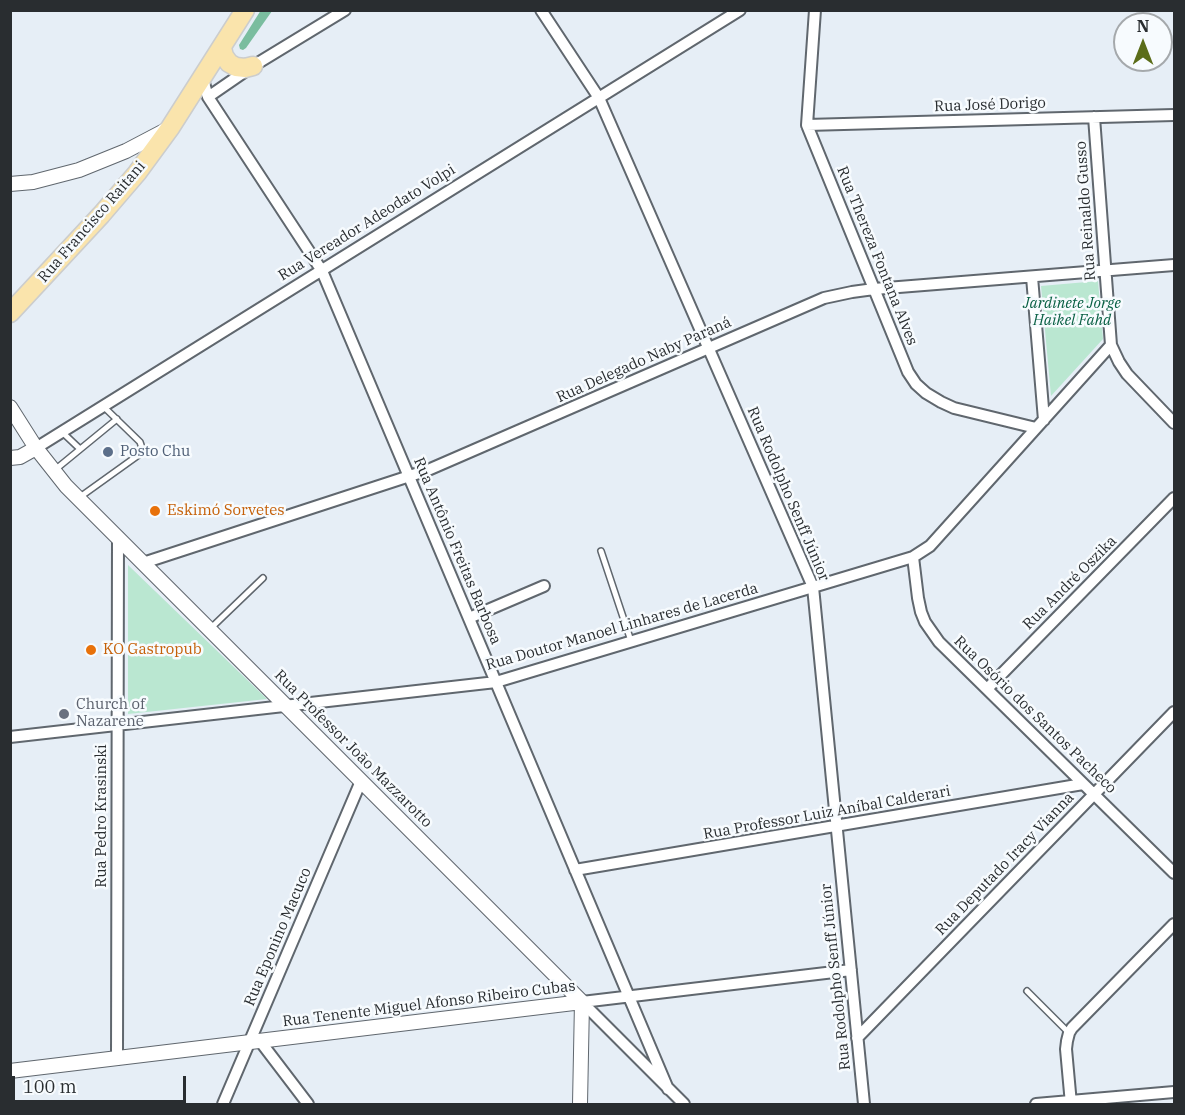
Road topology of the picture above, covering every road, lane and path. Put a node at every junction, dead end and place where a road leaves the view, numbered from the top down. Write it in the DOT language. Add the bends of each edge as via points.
graph roads {
  1 [pos="245,10"];
  2 [pos="345,10"];
  3 [pos="541,10"];
  4 [pos="740,10"];
  5 [pos="815,10"];
  6 [pos="222,48"];
  7 [pos="253,66"];
  8 [pos="204,75"];
  9 [pos="208,97"];
  10 [pos="599,98"];
  11 [pos="1174,115"];
  12 [pos="1094,117"];
  13 [pos="807,125"];
  14 [pos="170,128"];
  15 [pos="10,184"];
  16 [pos="1174,265"];
  17 [pos="322,271"];
  18 [pos="1105,271"];
  19 [pos="1032,277"];
  20 [pos="874,290"];
  21 [pos="10,314"];
  22 [pos="1111,345"];
  23 [pos="709,348"];
  24 [pos="103,406"];
  25 [pos="10,407"];
  26 [pos="117,419"];
  27 [pos="1174,423"];
  28 [pos="1040,424"];
  29 [pos="62,432"];
  30 [pos="36,448"];
  31 [pos="80,449"];
  32 [pos="10,458"];
  33 [pos="53,471"];
  34 [pos="409,477"];
  35 [pos="79,498"];
  36 [pos="1174,498"];
  37 [pos="118,537"];
  38 [pos="601,551"];
  39 [pos="913,557"];
  40 [pos="143,563"];
  41 [pos="263,578"];
  42 [pos="544,586"];
  43 [pos="813,587"];
  44 [pos="469,618"];
  45 [pos="210,629"];
  46 [pos="632,641"];
  47 [pos="496,682"];
  48 [pos="987,689"];
  49 [pos="285,705"];
  50 [pos="1174,712"];
  51 [pos="117,725"];
  52 [pos="10,737"];
  53 [pos="361,781"];
  54 [pos="1083,784"];
  55 [pos="1094,794"];
  56 [pos="837,826"];
  57 [pos="575,870"];
  58 [pos="1174,873"];
  59 [pos="1174,924"];
  60 [pos="850,970"];
  61 [pos="1027,991"];
  62 [pos="629,996"];
  63 [pos="582,1002"];
  64 [pos="1069,1033"];
  65 [pos="857,1038"];
  66 [pos="255,1042"];
  67 [pos="117,1059"];
  68 [pos="10,1071"];
  69 [pos="668,1089"];
  70 [pos="1174,1092"];
  71 [pos="1071,1103"];
  72 [pos="223,1104"];
  73 [pos="308,1104"];
  74 [pos="580,1104"];
  75 [pos="684,1104"];
  76 [pos="864,1104"];
  77 [pos="1036,1104"];
  1 -- 6 [label="main road, Rua Francisco Raitani"];
  2 -- 7 [label="street"];
  3 -- 10 [label="street, Rua Rodolpho Senff Júnior"];
  4 -- 10 [label="street, Rua Vereador Adeodato Volpi"];
  5 -- 13 [label="street, Rua Thereza Fontana Alves"];
  6 -- 7 [label="main road" via="229,63 236,67"];
  6 -- 8 [label="main road, Rua Francisco Raitani"];
  7 -- 9 [label="street"];
  8 -- 9 [label="street, Rua Antônio Freitas Barbosa"];
  8 -- 14 [label="main road, Rua Francisco Raitani"];
  9 -- 17 [label="street, Rua Antônio Freitas Barbosa"];
  10 -- 17 [label="street, Rua Vereador Adeodato Volpi"];
  10 -- 23 [label="street, Rua Rodolpho Senff Júnior"];
  11 -- 12 [label="street, Rua José Dorigo"];
  12 -- 13 [label="street, Rua José Dorigo"];
  12 -- 18 [label="street, Rua Reinaldo Gusso"];
  13 -- 20 [label="street, Rua Thereza Fontana Alves"];
  14 -- 15 [label="street" via="79,170"];
  14 -- 21 [label="main road, Rua Francisco Raitani" via="117,196"];
  16 -- 18 [label="street, Rua Delegado Naby Paraná"];
  17 -- 24 [label="street, Rua Vereador Adeodato Volpi"];
  17 -- 34 [label="street, Rua Antônio Freitas Barbosa"];
  18 -- 19 [label="street, Rua Delegado Naby Paraná"];
  18 -- 22 [label="street, Rua Reinaldo Gusso"];
  19 -- 20 [label="street, Rua Delegado Naby Paraná"];
  19 -- 28 [label="street"];
  20 -- 23 [label="street, Rua Delegado Naby Paraná" via="824,298"];
  20 -- 28 [label="street, Rua Thereza Fontana Alves" via="908,372 926,393 954,408"];
  22 -- 27 [label="street, Rua Reinaldo Gusso" via="1127,374"];
  22 -- 28 [label="street, Rua Doutor Manoel Linhares de Lacerda"];
  23 -- 34 [label="street, Rua Delegado Naby Paraná"];
  23 -- 43 [label="street, Rua Rodolpho Senff Júnior"];
  24 -- 26 [label="lane"];
  24 -- 29 [label="street, Rua Vereador Adeodato Volpi"];
  25 -- 30 [label="street, Rua Professor João Mazzarotto"];
  26 -- 31 [label="lane"];
  26 -- 35 [label="lane" via="141,442 141,454"];
  28 -- 39 [label="street, Rua Doutor Manoel Linhares de Lacerda" via="930,546"];
  29 -- 30 [label="street, Rua Vereador Adeodato Volpi"];
  29 -- 31 [label="lane"];
  30 -- 32 [label="street, Rua Vereador Adeodato Volpi"];
  30 -- 33 [label="street, Rua Professor João Mazzarotto"];
  31 -- 33 [label="lane"];
  33 -- 35 [label="street, Rua Professor João Mazzarotto"];
  34 -- 40 [label="street, Rua Delegado Naby Paraná"];
  34 -- 44 [label="street, Rua Antônio Freitas Barbosa"];
  35 -- 37 [label="street, Rua Professor João Mazzarotto"];
  36 -- 48 [label="street, Rua André Oszika"];
  37 -- 40 [label="street, Rua Professor João Mazzarotto"];
  37 -- 51 [label="street, Rua Pedro Krasinski"];
  38 -- 46 [label="lane"];
  39 -- 43 [label="street, Rua Doutor Manoel Linhares de Lacerda"];
  39 -- 48 [label="street, Rua Osório dos Santos Pacheco" via="925,622 939,642"];
  40 -- 45 [label="street, Rua Professor João Mazzarotto"];
  41 -- 45 [label="lane"];
  42 -- 44 [label="street"];
  43 -- 46 [label="street, Rua Doutor Manoel Linhares de Lacerda"];
  43 -- 56 [label="street, Rua Rodolpho Senff Júnior"];
  44 -- 47 [label="street, Rua Antônio Freitas Barbosa"];
  45 -- 49 [label="street, Rua Professor João Mazzarotto"];
  46 -- 47 [label="street, Rua Doutor Manoel Linhares de Lacerda"];
  47 -- 49 [label="street, Rua Doutor Manoel Linhares de Lacerda"];
  47 -- 57 [label="street, Rua Antônio Freitas Barbosa"];
  48 -- 54 [label="street, Rua Osório dos Santos Pacheco"];
  49 -- 51 [label="street, Rua Doutor Manoel Linhares de Lacerda"];
  49 -- 53 [label="street, Rua Professor João Mazzarotto"];
  50 -- 55 [label="street, Rua Deputado Iracy Vianna"];
  51 -- 52 [label="street, Rua Doutor Manoel Linhares de Lacerda"];
  51 -- 67 [label="street, Rua Pedro Krasinski"];
  53 -- 63 [label="street, Rua Professor João Mazzarotto"];
  53 -- 66 [label="street, Rua Eponino Macuco"];
  54 -- 55 [label="street, Rua Osório dos Santos Pacheco"];
  54 -- 56 [label="street, Rua Professor Luiz Aníbal Calderari"];
  55 -- 58 [label="street, Rua Osório dos Santos Pacheco"];
  55 -- 65 [label="street, Rua Deputado Iracy Vianna"];
  56 -- 57 [label="street, Rua Professor Luiz Aníbal Calderari"];
  56 -- 60 [label="street, Rua Rodolpho Senff Júnior"];
  57 -- 62 [label="street, Rua Antônio Freitas Barbosa"];
  59 -- 64 [label="street"];
  60 -- 62 [label="street, Rua Tenente Miguel Afonso Ribeiro Cubas"];
  60 -- 65 [label="street, Rua Rodolpho Senff Júnior"];
  61 -- 64 [label="lane"];
  62 -- 63 [label="street, Rua Tenente Miguel Afonso Ribeiro Cubas"];
  62 -- 69 [label="street, Rua Antônio Freitas Barbosa"];
  63 -- 66 [label="street, Rua Tenente Miguel Afonso Ribeiro Cubas"];
  63 -- 69 [label="street, Rua Professor João Mazzarotto"];
  63 -- 74 [label="street"];
  64 -- 71 [label="street" via="1066,1049"];
  65 -- 76 [label="street, Rua Rodolpho Senff Júnior"];
  66 -- 67 [label="street, Rua Tenente Miguel Afonso Ribeiro Cubas"];
  66 -- 72 [label="street, Rua Eponino Macuco"];
  66 -- 73 [label="street"];
  67 -- 68 [label="street, Rua Tenente Miguel Afonso Ribeiro Cubas"];
  69 -- 75 [label="street, Rua Professor João Mazzarotto"];
  70 -- 71 [label="street"];
  71 -- 77 [label="street"];
}
